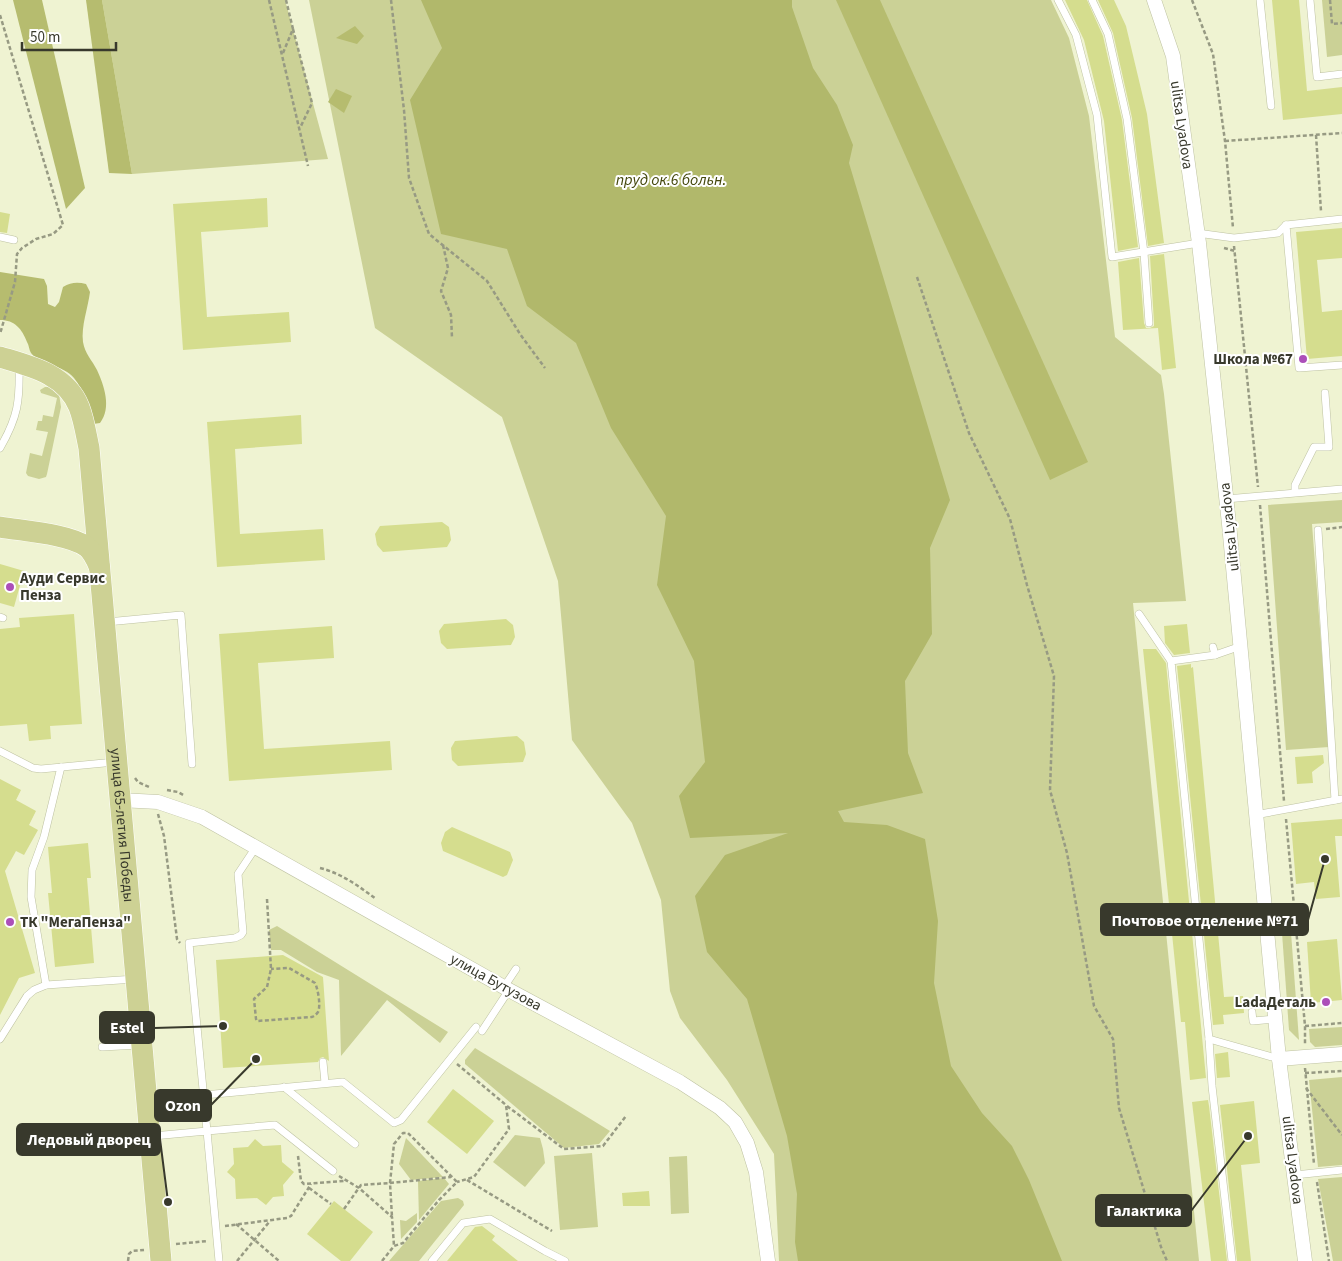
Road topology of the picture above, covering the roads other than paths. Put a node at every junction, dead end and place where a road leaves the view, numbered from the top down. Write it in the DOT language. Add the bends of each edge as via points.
graph roads {
  1 [pos="1058,0"];
  2 [pos="1092,0"];
  3 [pos="1154,0"];
  4 [pos="1260,0"];
  5 [pos="1310,0"];
  6 [pos="1342,74"];
  7 [pos="1271,106"];
  8 [pos="1342,219"];
  9 [pos="1286,225"];
  10 [pos="0,237"];
  11 [pos="1198,238"];
  12 [pos="14,240"];
  13 [pos="1144,253"];
  14 [pos="1149,323"];
  15 [pos="10,360"];
  16 [pos="1342,365"];
  17 [pos="1325,392"];
  18 [pos="0,448"];
  19 [pos="1342,489"];
  20 [pos="1296,492"];
  21 [pos="1226,498"];
  22 [pos="0,527"];
  23 [pos="1318,530"];
  24 [pos="99,567"];
  25 [pos="1139,614"];
  26 [pos="104,622"];
  27 [pos="1241,645"];
  28 [pos="1213,647"];
  29 [pos="1215,654"];
  30 [pos="1171,661"];
  31 [pos="0,751"];
  32 [pos="117,762"];
  33 [pos="192,764"];
  34 [pos="60,767"];
  35 [pos="1339,799"];
  36 [pos="120,800"];
  37 [pos="1255,815"];
  38 [pos="256,846"];
  39 [pos="516,969"];
  40 [pos="136,979"];
  41 [pos="46,985"];
  42 [pos="507,988"];
  43 [pos="1252,1012"];
  44 [pos="1276,1018"];
  45 [pos="0,1039"];
  46 [pos="1209,1039"];
  47 [pos="142,1045"];
  48 [pos="102,1047"];
  49 [pos="1342,1054"];
  50 [pos="1279,1059"];
  51 [pos="323,1062"];
  52 [pos="325,1083"];
  53 [pos="284,1087"];
  54 [pos="204,1095"];
  55 [pos="207,1131"];
  56 [pos="150,1136"];
  57 [pos="355,1144"];
  58 [pos="1342,1170"];
  59 [pos="333,1171"];
  60 [pos="1295,1175"];
  61 [pos="161,1261"];
  62 [pos="219,1261"];
  63 [pos="432,1261"];
  64 [pos="565,1261"];
  65 [pos="768,1261"];
  66 [pos="1232,1261"];
  67 [pos="1305,1261"];
  1 -- 13 [label="lane" via="1076,35 1097,115 1112,258"];
  2 -- 13 [label="lane" via="1108,34 1127,119"];
  3 -- 11 [label="street, ulitsa Lyadova" via="1173,56"];
  4 -- 7 [label="lane"];
  5 -- 6 [label="lane" via="1317,77"];
  8 -- 9 [label="lane"];
  9 -- 11 [label="lane" via="1278,233"];
  9 -- 16 [label="lane" via="1299,368"];
  10 -- 12 [label="lane"];
  11 -- 13 [label="lane"];
  11 -- 21 [label="street, ulitsa Lyadova"];
  13 -- 14 [label="lane"];
  15 -- 18 [label="lane" via="20,393 10,430"];
  15 -- 24 [label="main road, улица 65-летия Победы" via="54,377 72,394 78,406 89,448"];
  17 -- 20 [label="lane" via="1329,447 1314,447 1295,485"];
  19 -- 20 [label="lane"];
  20 -- 21 [label="lane"];
  21 -- 27 [label="street, ulitsa Lyadova"];
  22 -- 24 [label="main road" via="72,540 88,548"];
  23 -- 35 [label="lane"];
  24 -- 26 [label="main road, улица 65-летия Победы"];
  25 -- 30 [label="lane"];
  26 -- 32 [label="main road, улица 65-летия Победы"];
  26 -- 33 [label="lane" via="181,615"];
  27 -- 29 [label="lane"];
  27 -- 37 [label="street, ulitsa Lyadova"];
  28 -- 29 [label="lane"];
  29 -- 30 [label="lane"];
  30 -- 46 [label="lane"];
  31 -- 34 [label="lane" via="33,768"];
  32 -- 34 [label="lane"];
  32 -- 36 [label="main road, улица 65-летия Победы"];
  34 -- 41 [label="lane" via="44,837 32,870 31,897"];
  35 -- 37 [label="lane"];
  36 -- 38 [label="street, улица Бутузова" via="158,802 202,817"];
  36 -- 40 [label="main road, улица 65-летия Победы"];
  37 -- 44 [label="street, ulitsa Lyadova"];
  38 -- 42 [label="street, улица Бутузова"];
  38 -- 54 [label="lane" via="238,874 241,935 189,943"];
  39 -- 42 [label="lane"];
  40 -- 41 [label="lane"];
  40 -- 47 [label="main road, улица 65-летия Победы"];
  41 -- 45 [label="lane" via="27,996"];
  42 -- 52 [label="lane" via="479,1029 396,1123 343,1082"];
  42 -- 65 [label="street, улица Бутузова" via="680,1082 735,1122 748,1144 756,1172"];
  43 -- 44 [label="lane" via="1253,1021"];
  44 -- 50 [label="street, ulitsa Lyadova"];
  46 -- 50 [label="lane"];
  46 -- 66 [label="lane"];
  47 -- 48 [label="lane"];
  47 -- 56 [label="main road, улица 65-летия Победы"];
  49 -- 50 [label="street"];
  50 -- 60 [label="street, ulitsa Lyadova"];
  51 -- 52 [label="lane"];
  52 -- 53 [label="lane"];
  53 -- 54 [label="lane"];
  53 -- 57 [label="lane"];
  54 -- 55 [label="lane"];
  55 -- 56 [label="lane"];
  55 -- 59 [label="lane" via="275,1125"];
  55 -- 62 [label="lane"];
  56 -- 61 [label="main road, улица 65-летия Победы"];
  58 -- 60 [label="lane"];
  60 -- 67 [label="street, ulitsa Lyadova"];
  63 -- 64 [label="lane" via="463,1223 490,1219"];
}
